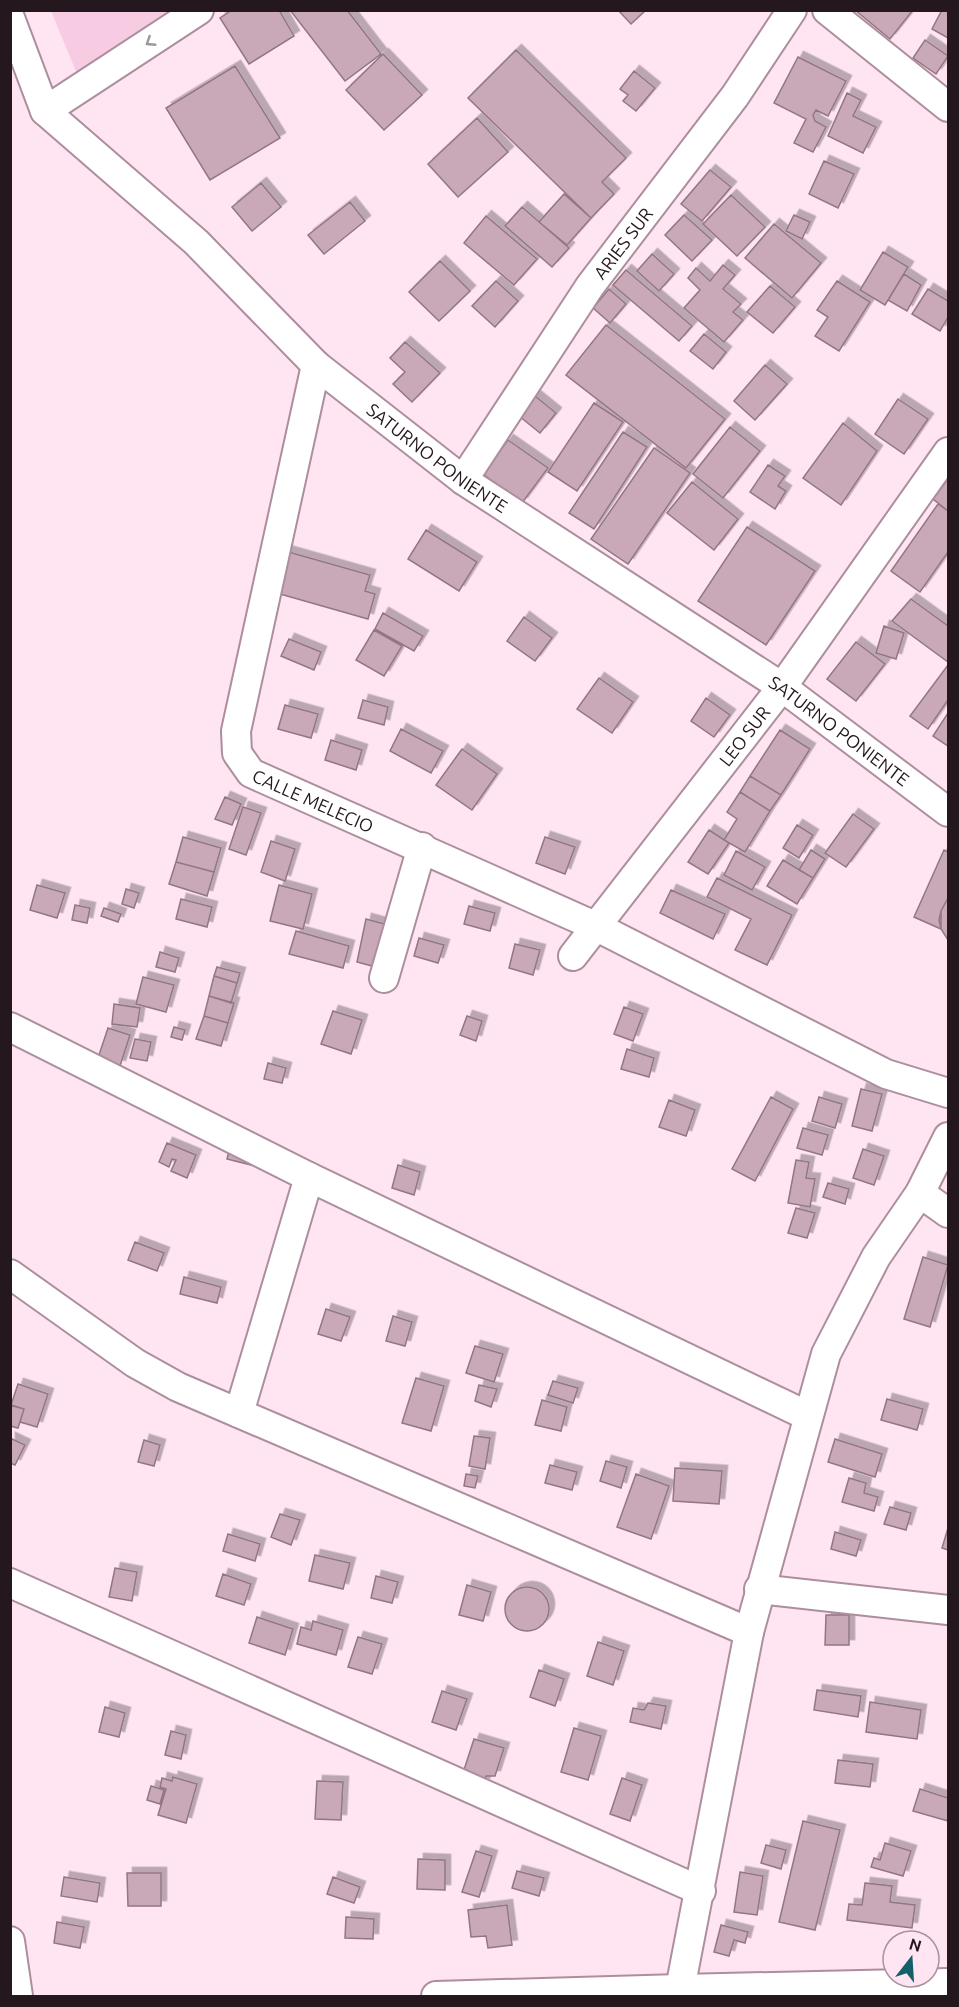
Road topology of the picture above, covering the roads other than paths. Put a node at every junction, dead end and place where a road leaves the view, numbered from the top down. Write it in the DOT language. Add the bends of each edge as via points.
graph roads {
  1 [pos="199,10"];
  2 [pos="792,10"];
  3 [pos="827,10"];
  4 [pos="10,18"];
  5 [pos="948,107"];
  6 [pos="45,111"];
  7 [pos="316,365"];
  8 [pos="948,452"];
  9 [pos="463,480"];
  10 [pos="782,687"];
  11 [pos="948,812"];
  12 [pos="422,847"];
  13 [pos="595,926"];
  14 [pos="573,956"];
  15 [pos="384,978"];
  16 [pos="10,1027"];
  17 [pos="948,1093"];
  18 [pos="948,1137"];
  19 [pos="309,1177"];
  20 [pos="920,1193"];
  21 [pos="948,1213"];
  22 [pos="10,1274"];
  23 [pos="239,1413"];
  24 [pos="808,1416"];
  25 [pos="10,1583"];
  26 [pos="759,1589"];
  27 [pos="948,1610"];
  28 [pos="749,1632"];
  29 [pos="701,1891"];
  30 [pos="10,1941"];
  31 [pos="948,1983"];
  32 [pos="681,1993"];
  33 [pos="18,1996"];
  34 [pos="436,1996"];
  1 -- 6 [label="street, one-way"];
  2 -- 9 [label="street, ARIES SUR" via="735,96 590,286"];
  3 -- 5 [label="street"];
  4 -- 6 [label="street, SATURNO PONIENTE"];
  6 -- 7 [label="street, SATURNO PONIENTE" via="196,242"];
  7 -- 9 [label="street, SATURNO PONIENTE"];
  7 -- 12 [label="street, CALLE MELECIO" via="236,731 237,753 251,774"];
  8 -- 10 [label="street, LEO SUR"];
  9 -- 10 [label="street, SATURNO PONIENTE"];
  10 -- 11 [label="street, SATURNO PONIENTE"];
  10 -- 13 [label="street, LEO SUR"];
  12 -- 13 [label="street, CALLE MELECIO"];
  12 -- 15 [label="street"];
  13 -- 14 [label="street, LEO SUR"];
  13 -- 17 [label="street, CALLE MELECIO" via="886,1074"];
  16 -- 19 [label="street"];
  18 -- 20 [label="street"];
  19 -- 23 [label="street"];
  19 -- 24 [label="street"];
  20 -- 21 [label="street"];
  20 -- 24 [label="street" via="851,1301 826,1354"];
  22 -- 23 [label="street" via="142,1367"];
  23 -- 28 [label="street"];
  24 -- 26 [label="street"];
  25 -- 29 [label="street"];
  26 -- 27 [label="street"];
  26 -- 28 [label="street"];
  28 -- 29 [label="street"];
  29 -- 32 [label="street"];
  30 -- 33 [label="street"];
  31 -- 32 [label="street"];
  32 -- 34 [label="street"];
}
